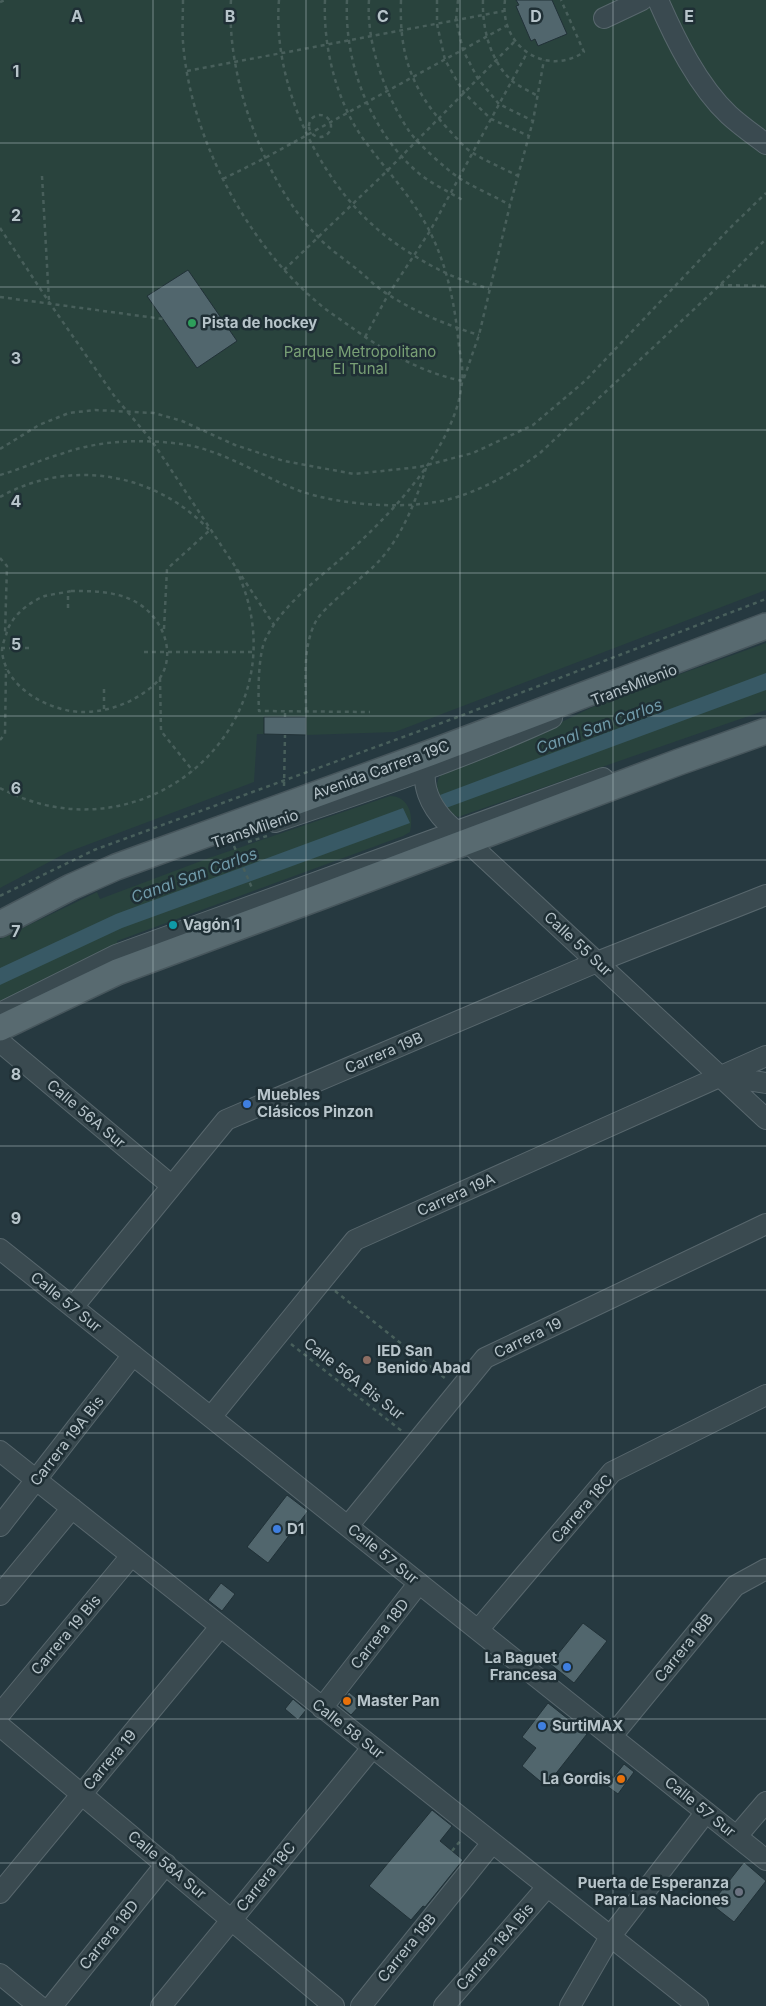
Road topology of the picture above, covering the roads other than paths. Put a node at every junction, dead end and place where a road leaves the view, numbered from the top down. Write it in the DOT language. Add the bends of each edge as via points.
graph roads {
  1 [pos="642,0"];
  2 [pos="658,0"];
  3 [pos="604,18"];
  4 [pos="766,144"];
  5 [pos="766,626"];
  6 [pos="766,636"];
  7 [pos="766,718"];
  8 [pos="766,731"];
  9 [pos="427,762"];
  10 [pos="461,837"];
  11 [pos="766,895"];
  12 [pos="0,924"];
  13 [pos="0,933"];
  14 [pos="597,962"];
  15 [pos="0,1013"];
  16 [pos="0,1028"];
  17 [pos="0,1042"];
  18 [pos="766,1056"];
  19 [pos="720,1076"];
  20 [pos="766,1083"];
  21 [pos="766,1119"];
  22 [pos="172,1186"];
  23 [pos="766,1224"];
  24 [pos="0,1249"];
  25 [pos="73,1307"];
  26 [pos="133,1355"];
  27 [pos="766,1395"];
  28 [pos="210,1417"];
  29 [pos="0,1451"];
  30 [pos="36,1480"];
  31 [pos="72,1508"];
  32 [pos="0,1526"];
  33 [pos="348,1526"];
  34 [pos="131,1556"];
  35 [pos="766,1570"];
  36 [pos="419,1583"];
  37 [pos="0,1595"];
  38 [pos="220,1627"];
  39 [pos="478,1630"];
  40 [pos="322,1708"];
  41 [pos="0,1714"];
  42 [pos="0,1726"];
  43 [pos="612,1736"];
  44 [pos="372,1748"];
  45 [pos="82,1793"];
  46 [pos="766,1802"];
  47 [pos="706,1812"];
  48 [pos="737,1836"];
  49 [pos="492,1843"];
  50 [pos="766,1860"];
  51 [pos="166,1864"];
  52 [pos="547,1887"];
  53 [pos="0,1893"];
  54 [pos="232,1920"];
  55 [pos="610,1937"];
  56 [pos="3,1982"];
  57 [pos="39,2006"];
  58 [pos="52,2006"];
  59 [pos="161,2006"];
  60 [pos="334,2006"];
  61 [pos="361,2006"];
  62 [pos="444,2006"];
  63 [pos="570,2006"];
  64 [pos="698,2006"];
  1 -- 3 [label="street"];
  2 -- 4 [label="street" via="688,59 716,101"];
  5 -- 9 [label="main road, Avenida Carrera 19C"];
  6 -- 9 [label="street, TransMilenio" via="601,697 497,742"];
  7 -- 10 [label="street"];
  8 -- 10 [label="main road"];
  9 -- 10 [label="street, Calle 55 Sur" via="424,782 430,801"];
  9 -- 12 [label="main road, Avenida Carrera 19C" via="284,805 93,876"];
  9 -- 13 [label="street, TransMilenio" via="96,886"];
  10 -- 14 [label="street, Calle 55 Sur"];
  10 -- 15 [label="street" via="116,955"];
  10 -- 16 [label="main road" via="117,972"];
  11 -- 14 [label="street, Carrera 19B"];
  14 -- 19 [label="street, Calle 55 Sur"];
  14 -- 22 [label="street, Carrera 19B" via="226,1120"];
  17 -- 22 [label="street, Calle 56A Sur"];
  18 -- 19 [label="street, Carrera 19A"];
  19 -- 20 [label="street"];
  19 -- 21 [label="street, Calle 55 Sur"];
  19 -- 28 [label="street, Carrera 19A" via="355,1240"];
  22 -- 25 [label="street, Carrera 19B"];
  23 -- 33 [label="street, Carrera 19" via="485,1358"];
  24 -- 25 [label="street, Calle 57 Sur"];
  25 -- 26 [label="street, Calle 57 Sur"];
  26 -- 28 [label="street, Calle 57 Sur"];
  26 -- 30 [label="street, Carrera 19A Bis"];
  27 -- 39 [label="street, Carrera 18C" via="612,1472"];
  28 -- 33 [label="street, Calle 57 Sur"];
  29 -- 30 [label="street, Calle 58 Sur"];
  30 -- 31 [label="street, Calle 58 Sur"];
  30 -- 32 [label="street, Carrera 19A Bis"];
  31 -- 34 [label="street, Calle 58 Sur"];
  31 -- 37 [label="street"];
  33 -- 36 [label="street, Calle 57 Sur"];
  34 -- 38 [label="street, Calle 58 Sur"];
  34 -- 41 [label="street, Carrera 19 Bis"];
  35 -- 43 [label="street, Carrera 18B" via="735,1586"];
  36 -- 39 [label="street, Calle 57 Sur"];
  36 -- 40 [label="street, Carrera 18D"];
  38 -- 40 [label="street, Calle 58 Sur"];
  38 -- 45 [label="street, Carrera 19"];
  39 -- 43 [label="street, Calle 57 Sur"];
  40 -- 44 [label="street, Calle 58 Sur"];
  42 -- 45 [label="street, Calle 58A Sur"];
  43 -- 47 [label="street, Calle 57 Sur"];
  44 -- 49 [label="street, Calle 58 Sur"];
  44 -- 54 [label="street, Carrera 18C"];
  45 -- 51 [label="street, Calle 58A Sur"];
  45 -- 53 [label="street, Carrera 19"];
  46 -- 48 [label="street"];
  47 -- 48 [label="street, Calle 57 Sur"];
  47 -- 55 [label="street"];
  48 -- 50 [label="street, Calle 57 Sur"];
  49 -- 52 [label="street, Calle 58 Sur"];
  49 -- 61 [label="street, Carrera 18B"];
  51 -- 54 [label="street, Calle 58A Sur"];
  51 -- 58 [label="street, Carrera 18D"];
  52 -- 55 [label="street, Calle 58 Sur"];
  52 -- 62 [label="street, Carrera 18A Bis"];
  54 -- 59 [label="street, Carrera 18C"];
  54 -- 60 [label="street, Calle 58A Sur"];
  55 -- 63 [label="street"];
  55 -- 64 [label="street, Calle 58 Sur"];
  56 -- 57 [label="street"];
}
